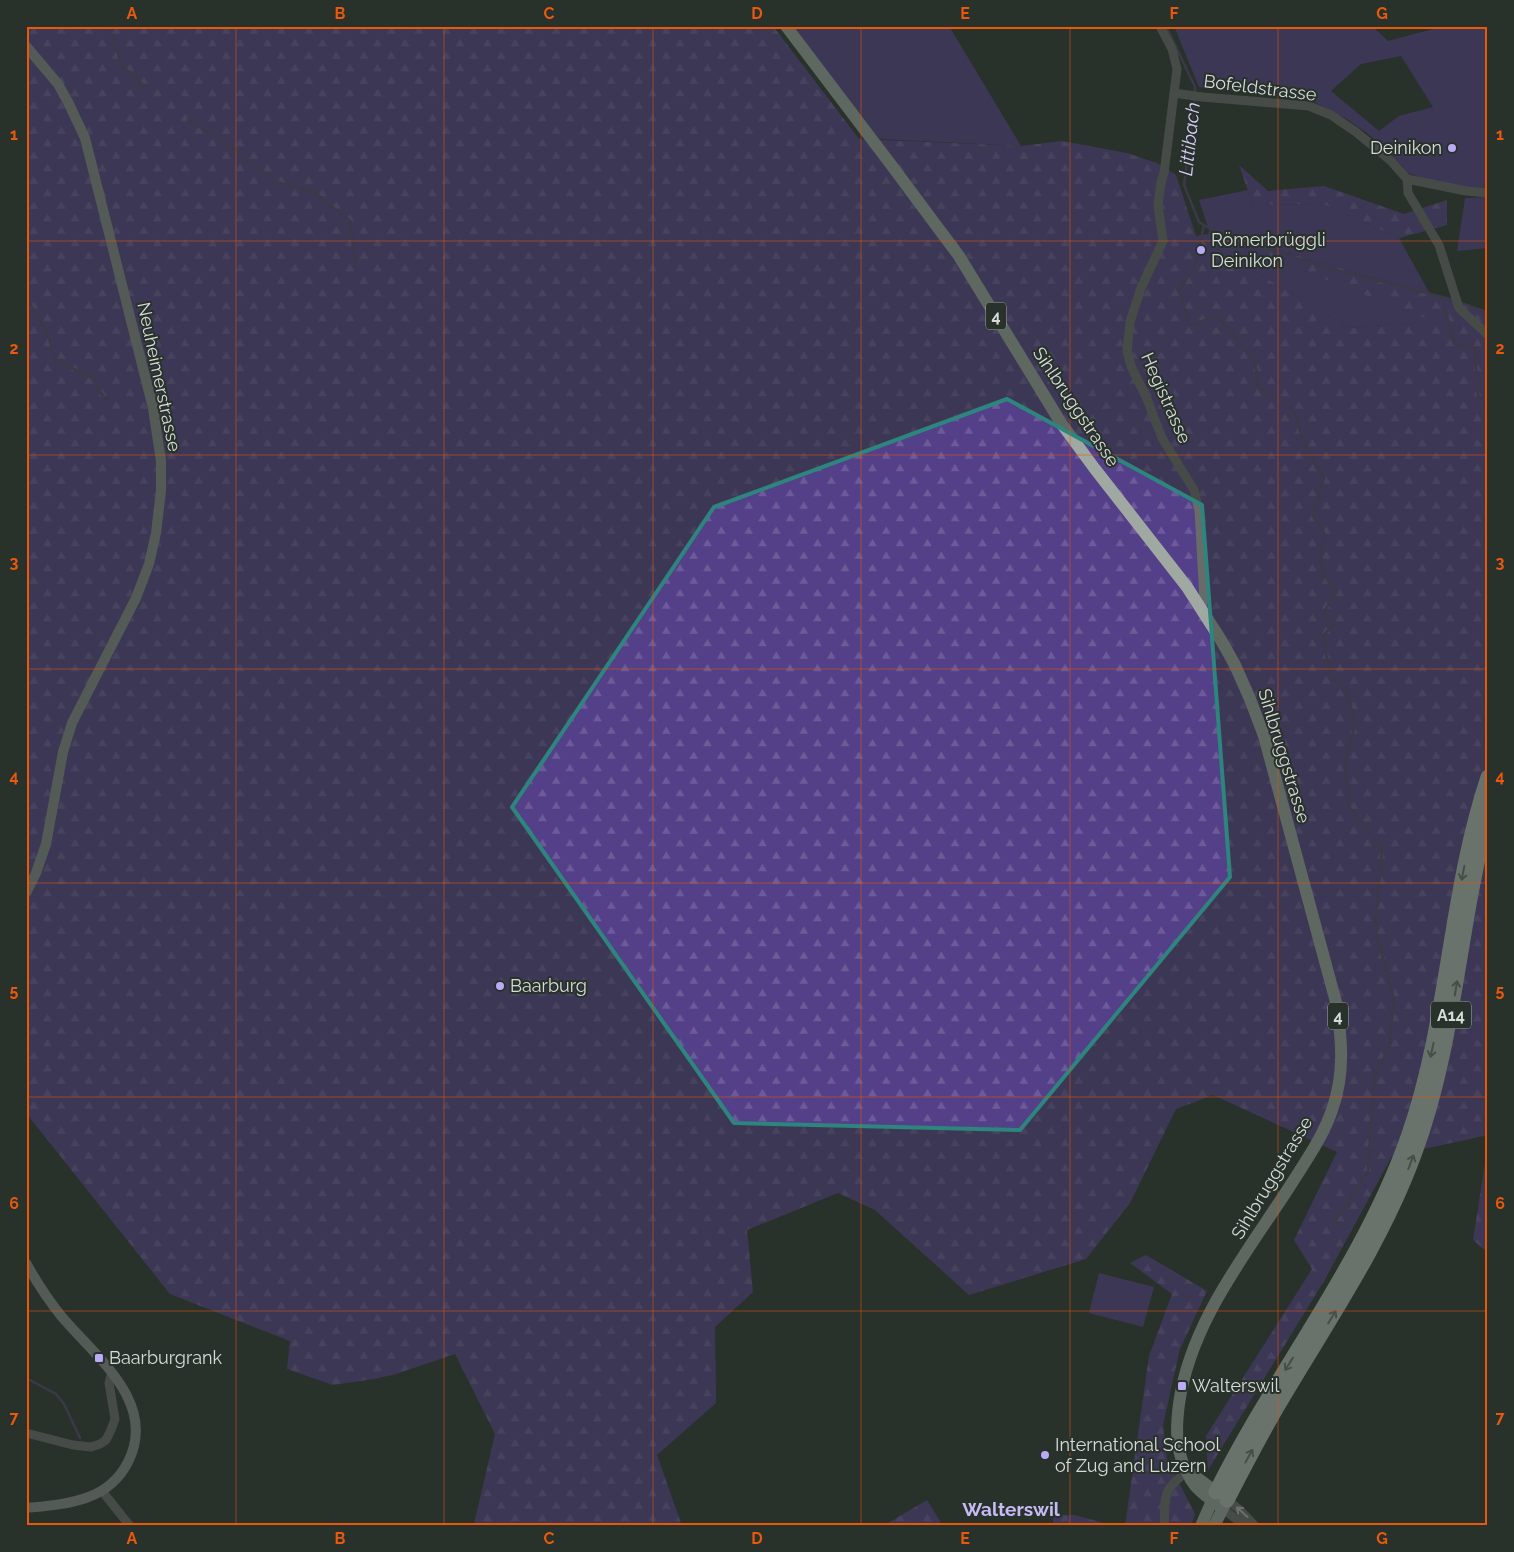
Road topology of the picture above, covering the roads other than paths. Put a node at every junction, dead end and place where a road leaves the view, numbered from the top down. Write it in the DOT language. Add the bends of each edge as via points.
graph roads {
  1 [pos="786,26"];
  2 [pos="1160,26"];
  3 [pos="26,46"];
  4 [pos="1174,93"];
  5 [pos="1407,179"];
  6 [pos="1488,193"];
  7 [pos="1488,335"];
  8 [pos="1201,608"];
  9 [pos="1488,777"];
  10 [pos="1488,816"];
  11 [pos="26,893"];
  12 [pos="26,1263"];
  13 [pos="112,1372"];
  14 [pos="26,1432"];
  15 [pos="1188,1471"];
  16 [pos="102,1491"];
  17 [pos="1219,1500"];
  18 [pos="26,1508"];
  19 [pos="130,1526"];
  20 [pos="1164,1526"];
  21 [pos="1200,1526"];
  22 [pos="1214,1526"];
  23 [pos="1245,1526"];
  24 [pos="1255,1526"];
  1 -- 8 [label="main road, Sihlbruggstrasse / 4" via="959,256 1062,423"];
  2 -- 4 [label="street, Hegistrasse" via="1172,49 1177,69"];
  3 -- 11 [label="street, Neuheimerstrasse" via="58,84 85,138 153,408 161,461 161,491 149,564 136,598 72,723 63,752 46,844"];
  4 -- 5 [label="street, Bofeldstrasse" via="1309,106 1331,115 1356,132"];
  4 -- 8 [label="street, Hegistrasse" via="1158,205 1163,241 1141,288 1130,322 1127,351 1162,438 1194,490 1199,510 1204,600"];
  5 -- 6 [label="street"];
  5 -- 7 [label="street, Bofeldstrasse" via="1408,193 1439,245 1459,308"];
  8 -- 15 [label="main road, Sihlbruggstrasse / 4" via="1235,665 1264,736 1336,1002 1342,1073 1324,1129 1214,1304 1192,1350 1176,1426 1179,1454"];
  9 -- 17 [label="highway, A14, one-way" via="1465,866 1432,1052 1416,1114 1400,1158 1357,1252 1249,1429"];
  17 -- 10 [label="highway, A14, one-way" via="1362,1265 1415,1154 1444,1051 1470,896"];
  12 -- 13 [label="street" via="61,1315"];
  13 -- 14 [label="street" via="109,1383 115,1420 106,1440 91,1447"];
  13 -- 16 [label="street" via="130,1400 137,1431 126,1467"];
  15 -- 17 [label="main road"];
  15 -- 20 [label="street" via="1167,1489"];
  16 -- 18 [label="street" via="76,1502"];
  16 -- 19 [label="street"];
  17 -- 21 [label="main road"];
  17 -- 22 [label="main road"];
  17 -- 23 [label="street"];
  24 -- 17 [label="street, one-way" via="1239,1509"];
}
